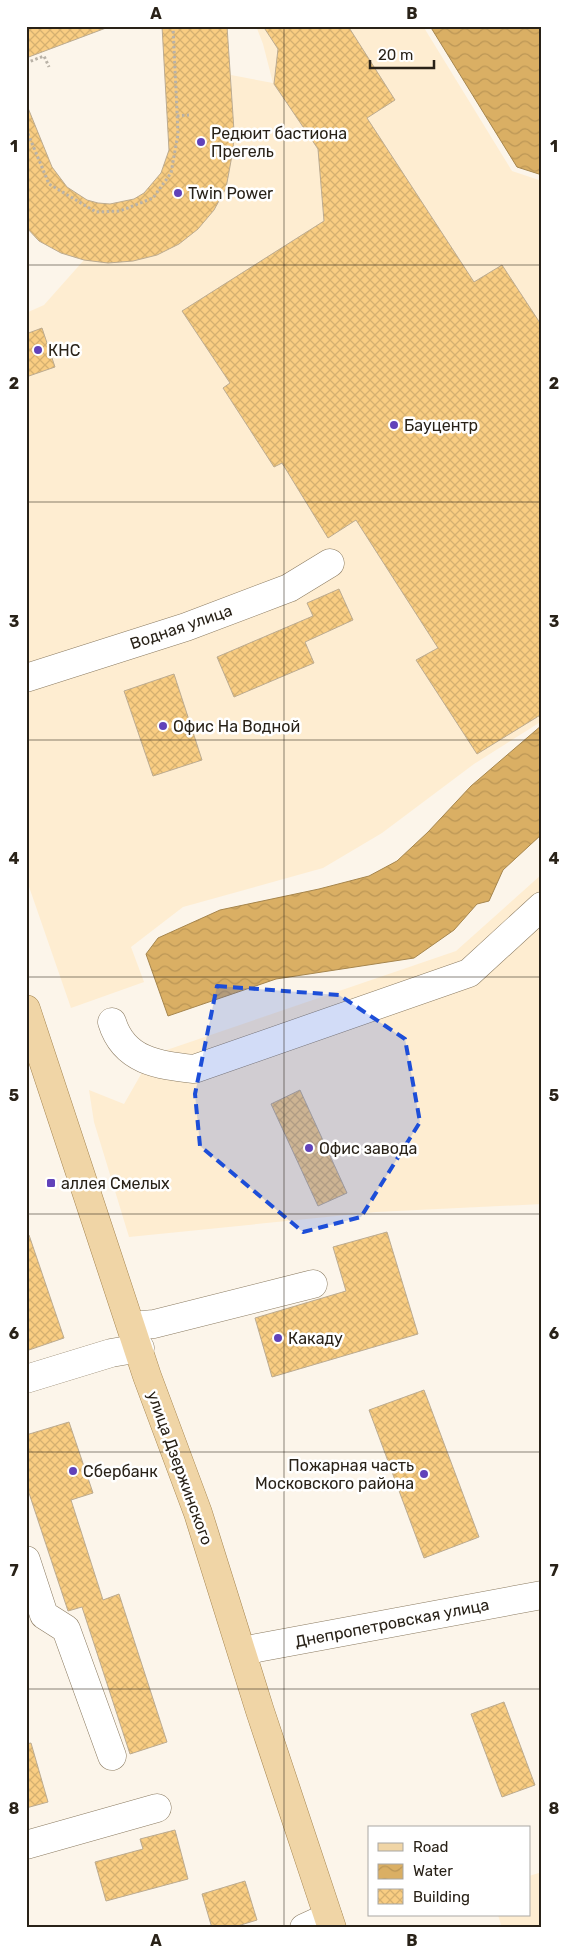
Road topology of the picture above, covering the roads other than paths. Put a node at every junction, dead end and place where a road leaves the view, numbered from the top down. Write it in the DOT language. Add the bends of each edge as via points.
graph roads {
  1 [pos="330,563"];
  2 [pos="26,678"];
  3 [pos="542,906"];
  4 [pos="26,1009"];
  5 [pos="112,1022"];
  6 [pos="35,1061"];
  7 [pos="313,1284"];
  8 [pos="136,1337"];
  9 [pos="26,1379"];
  10 [pos="26,1560"];
  11 [pos="542,1595"];
  12 [pos="243,1653"];
  13 [pos="112,1756"];
  14 [pos="157,1808"];
  15 [pos="26,1845"];
  16 [pos="321,1924"];
  1 -- 2 [label="street, Водная улица" via="288,588 214,616"];
  3 -- 5 [label="street" via="469,973 194,1069 164,1066 138,1056 117,1039"];
  4 -- 6 [label="main road, улица Дзержинского"];
  6 -- 8 [label="main road, улица Дзержинского"];
  7 -- 8 [label="street" via="154,1324"];
  8 -- 9 [label="street" via="111,1353"];
  8 -- 12 [label="main road, улица Дзержинского"];
  10 -- 13 [label="street" via="44,1616 66,1629"];
  11 -- 12 [label="street, Днепропетровская улица"];
  12 -- 16 [label="main road, улица Дзержинского"];
  14 -- 15 [label="street"];
}
